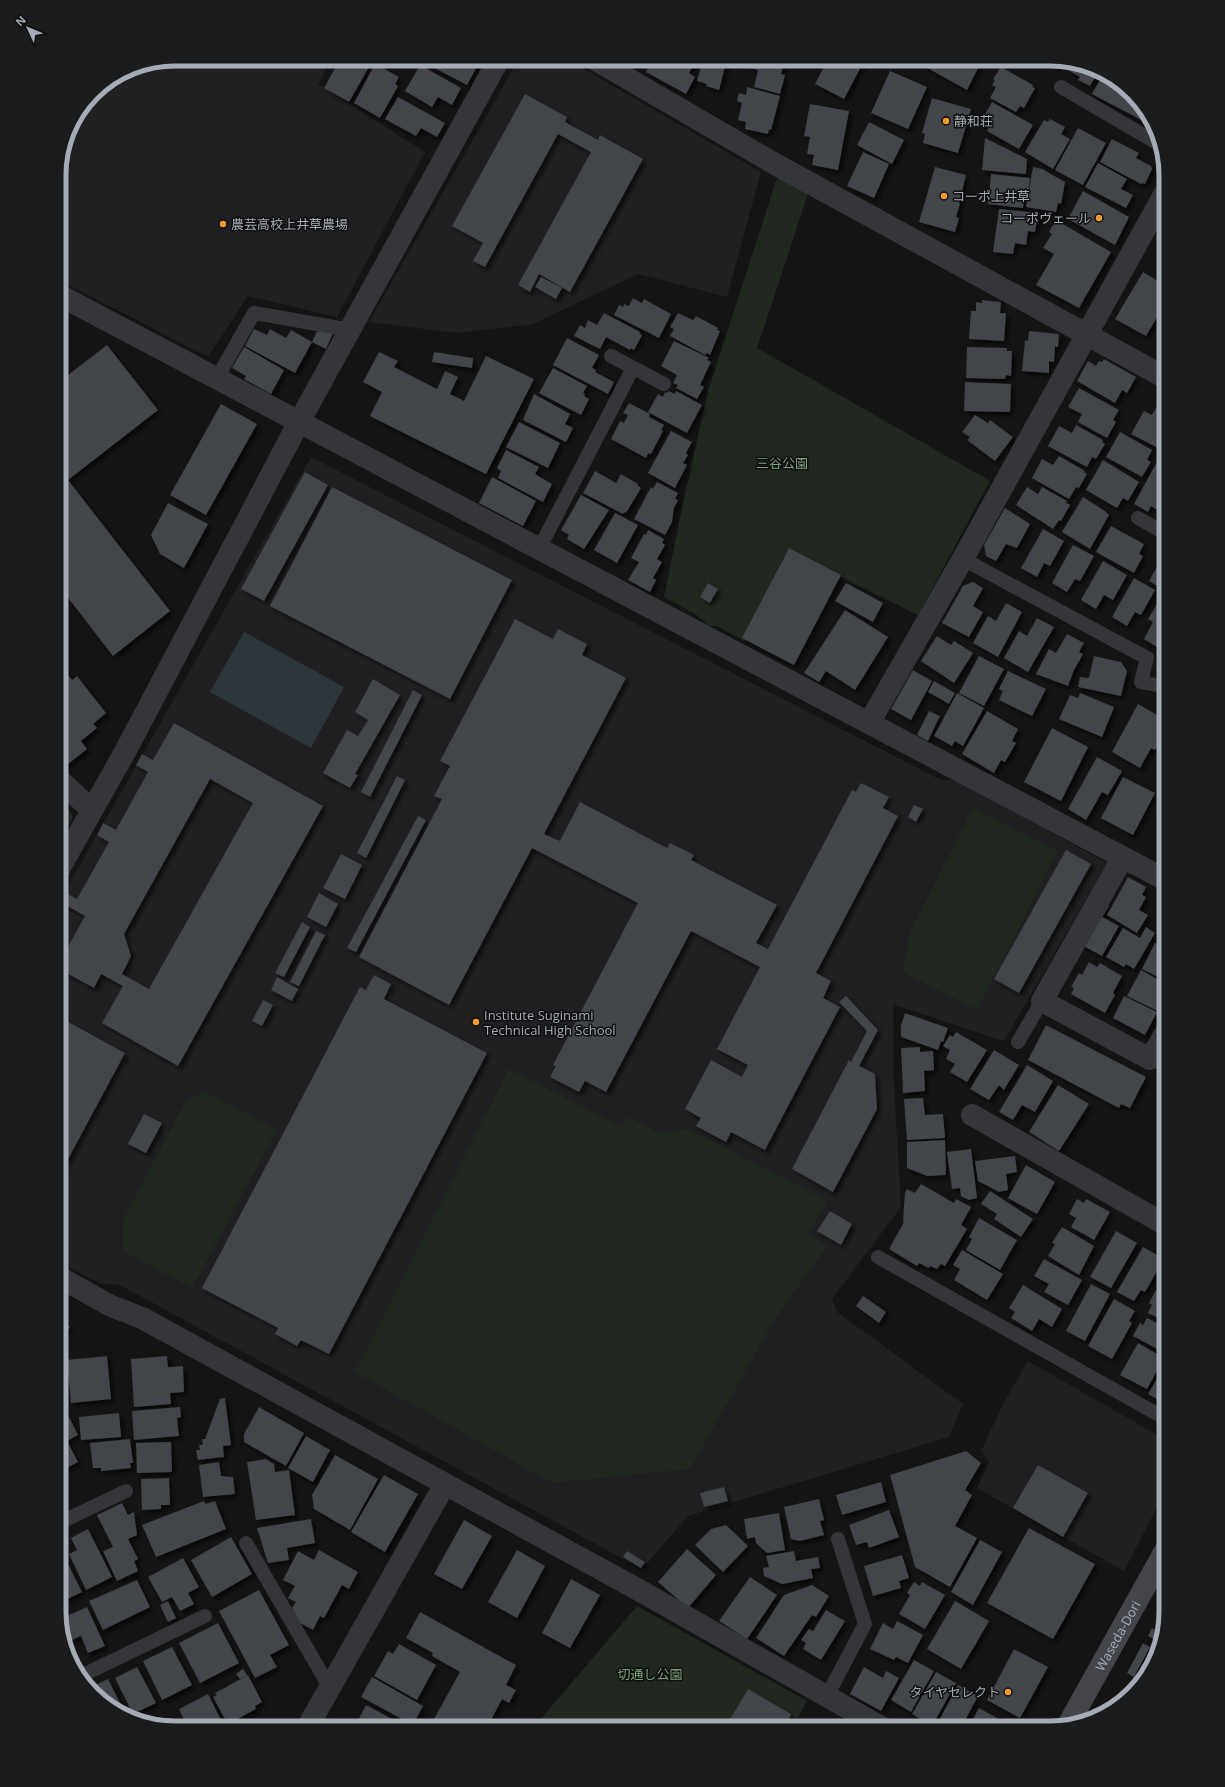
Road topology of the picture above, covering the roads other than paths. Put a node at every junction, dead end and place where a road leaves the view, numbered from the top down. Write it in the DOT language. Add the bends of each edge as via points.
graph roads {
  1 [pos="496,66"];
  2 [pos="606,66"];
  3 [pos="1061,87"];
  4 [pos="1153,140"];
  5 [pos="1159,204"];
  6 [pos="66,299"];
  7 [pos="351,330"];
  8 [pos="1086,334"];
  9 [pos="611,356"];
  10 [pos="633,368"];
  11 [pos="1159,374"];
  12 [pos="217,378"];
  13 [pos="664,384"];
  14 [pos="299,422"];
  15 [pos="1138,518"];
  16 [pos="1159,530"];
  17 [pos="538,549"];
  18 [pos="963,559"];
  19 [pos="1159,686"];
  20 [pos="869,723"];
  21 [pos="66,786"];
  22 [pos="92,810"];
  23 [pos="66,856"];
  24 [pos="1123,857"];
  25 [pos="1159,876"];
  26 [pos="1042,1001"];
  27 [pos="1018,1042"];
  28 [pos="1159,1044"];
  29 [pos="972,1115"];
  30 [pos="1159,1221"];
  31 [pos="878,1257"];
  32 [pos="66,1281"];
  33 [pos="1159,1415"];
  34 [pos="445,1484"];
  35 [pos="126,1491"];
  36 [pos="66,1520"];
  37 [pos="838,1539"];
  38 [pos="246,1542"];
  39 [pos="1159,1562"];
  40 [pos="205,1616"];
  41 [pos="86,1674"];
  42 [pos="330,1688"];
  43 [pos="827,1696"];
  44 [pos="1072,1718"];
  45 [pos="311,1721"];
  46 [pos="871,1721"];
  1 -- 7 [label="street"];
  2 -- 8 [label="street" via="775,164"];
  3 -- 4 [label="lane"];
  5 -- 8 [label="street"];
  6 -- 12 [label="street"];
  7 -- 12 [label="lane" via="254,313"];
  7 -- 14 [label="street"];
  8 -- 11 [label="street"];
  8 -- 18 [label="street"];
  9 -- 10 [label="lane"];
  10 -- 13 [label="lane"];
  10 -- 17 [label="lane"];
  12 -- 14 [label="street"];
  14 -- 17 [label="street"];
  14 -- 22 [label="street"];
  15 -- 16 [label="lane"];
  17 -- 20 [label="street"];
  18 -- 19 [label="lane" via="1147,658 1141,682"];
  18 -- 20 [label="street"];
  20 -- 24 [label="street"];
  21 -- 22 [label="street"];
  22 -- 23 [label="street"];
  24 -- 25 [label="street"];
  24 -- 26 [label="street"];
  26 -- 27 [label="lane"];
  26 -- 28 [label="street" via="1150,1060"];
  29 -- 30 [label="street"];
  31 -- 33 [label="lane"];
  32 -- 34 [label="street" via="110,1306 142,1318"];
  34 -- 42 [label="street"];
  34 -- 43 [label="street"];
  35 -- 36 [label="lane"];
  37 -- 43 [label="lane" via="864,1624"];
  38 -- 42 [label="lane"];
  39 -- 44 [label="main road, Waseda-Dori"];
  40 -- 41 [label="lane"];
  42 -- 45 [label="street"];
  43 -- 46 [label="street"];
}
